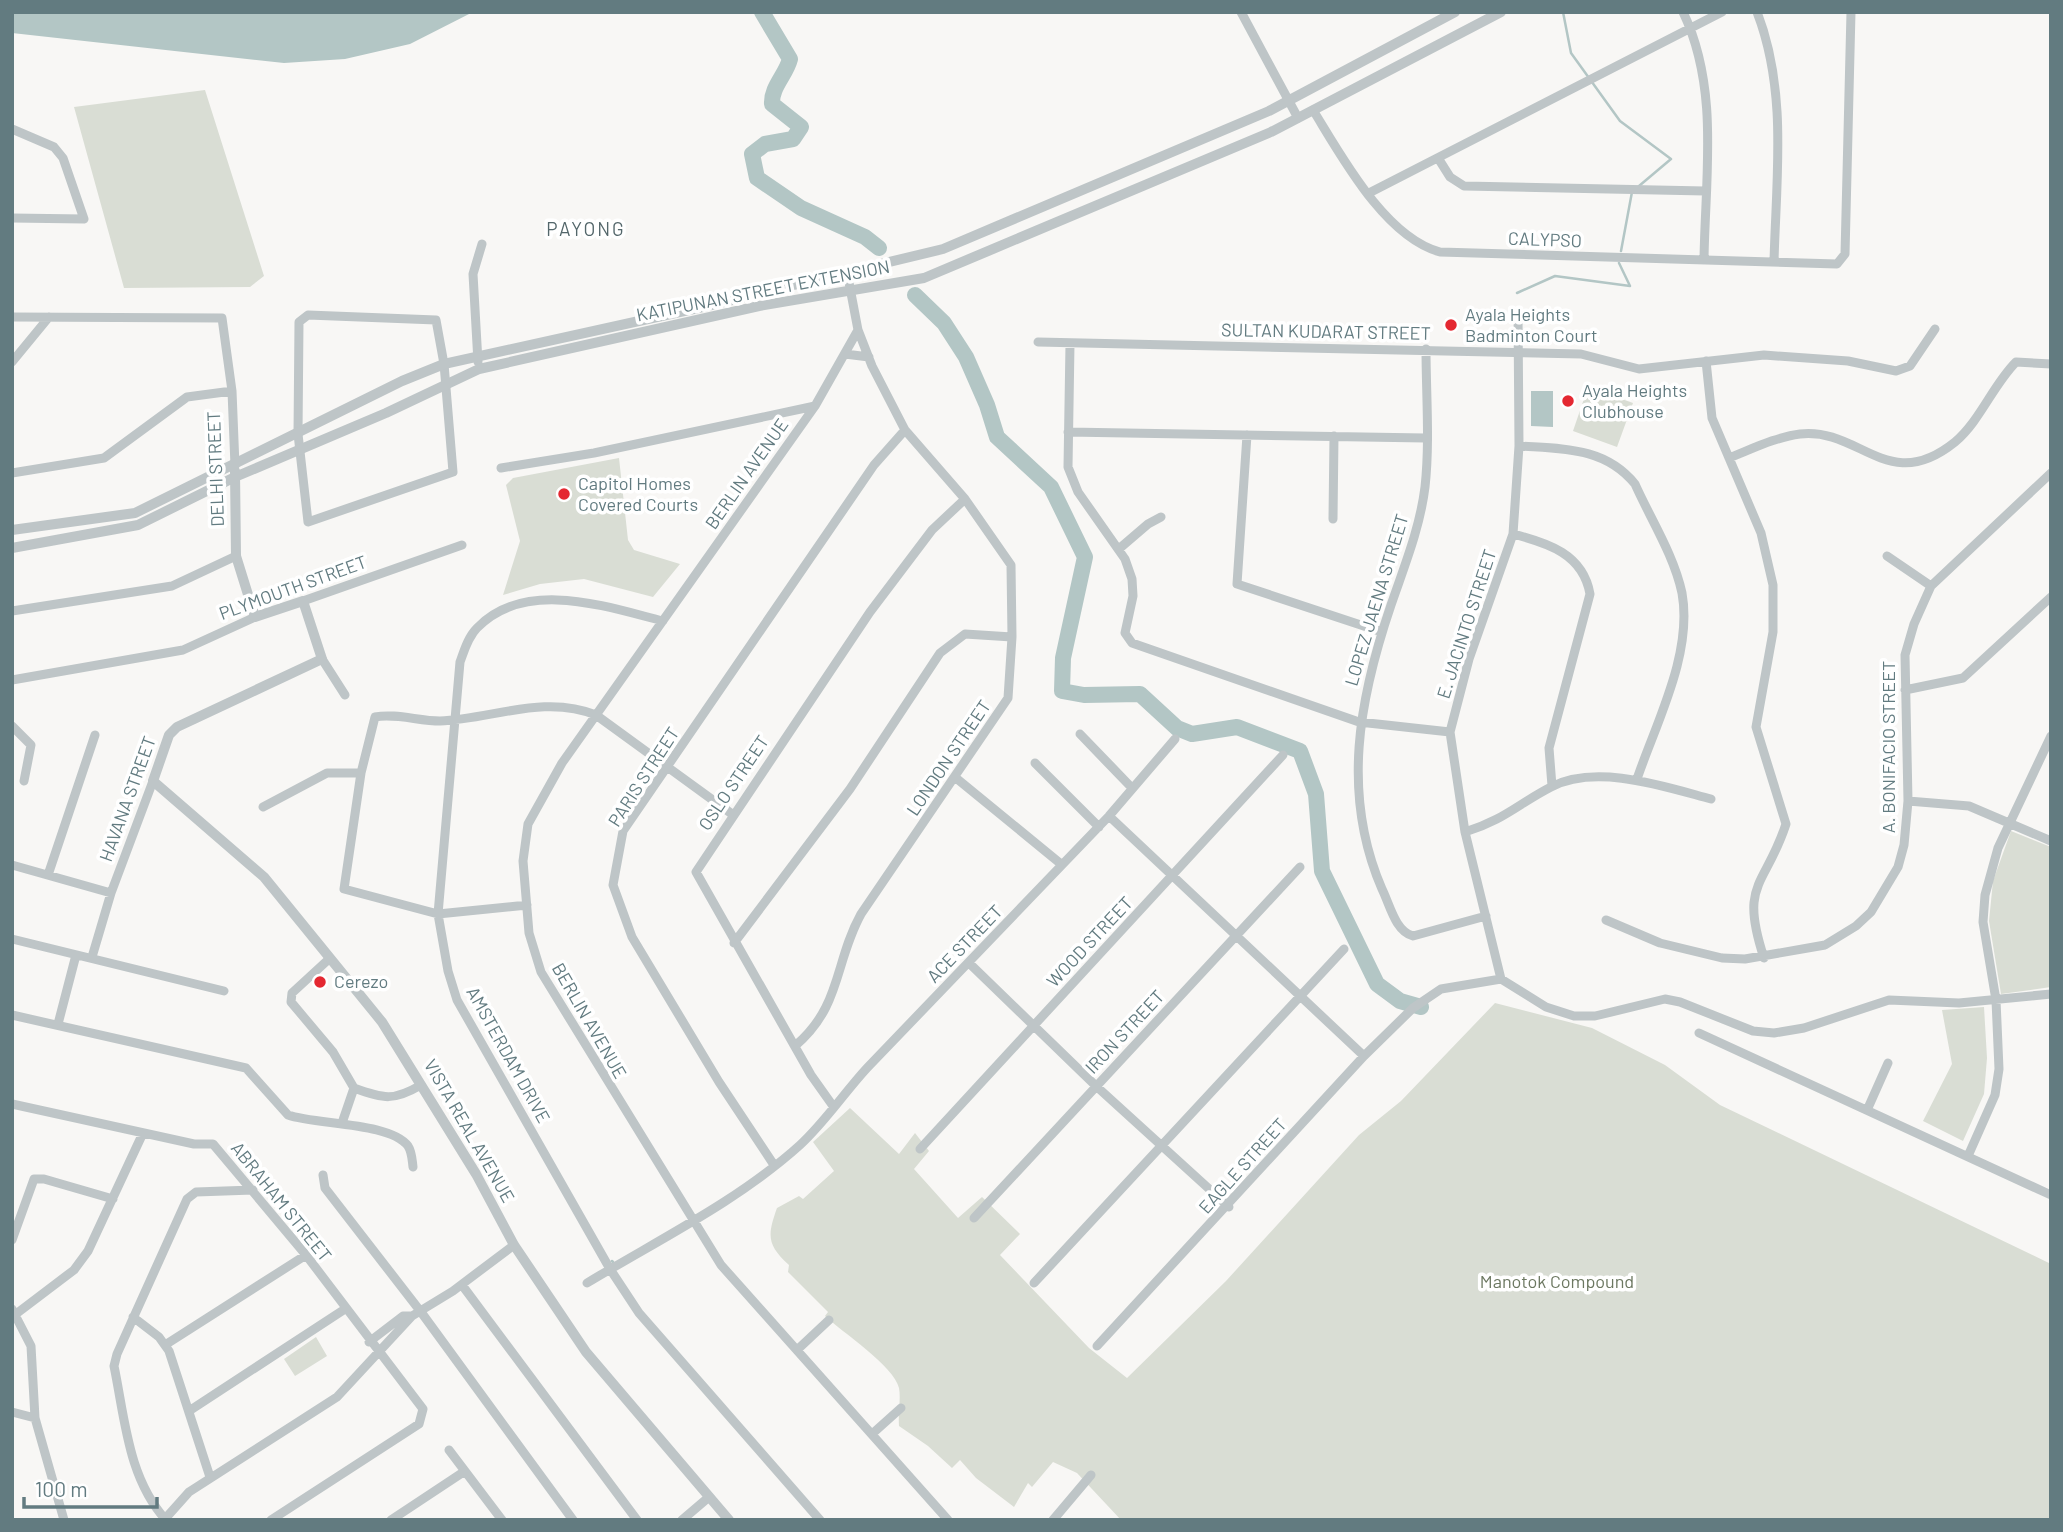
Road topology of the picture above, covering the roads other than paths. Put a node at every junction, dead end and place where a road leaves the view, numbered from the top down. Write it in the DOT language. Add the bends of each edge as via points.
graph roads {
  1 [pos="1455,12"];
  2 [pos="1501,12"];
  3 [pos="1683,12"];
  4 [pos="1722,12"];
  5 [pos="1757,12"];
  6 [pos="1851,12"];
  7 [pos="1245,14"];
  8 [pos="1691,29"];
  9 [pos="1290,99"];
  10 [pos="1313,110"];
  11 [pos="1298,118"];
  12 [pos="12,129"];
  13 [pos="1438,158"];
  14 [pos="1705,191"];
  15 [pos="1369,193"];
  16 [pos="12,218"];
  17 [pos="482,244"];
  18 [pos="1703,260"];
  19 [pos="1774,262"];
  20 [pos="850,272"];
  21 [pos="854,289"];
  22 [pos="1518,314"];
  23 [pos="12,317"];
  24 [pos="49,317"];
  25 [pos="630,329"];
  26 [pos="1935,329"];
  27 [pos="858,330"];
  28 [pos="1038,342"];
  29 [pos="1070,344"];
  30 [pos="1426,349"];
  31 [pos="1516,352"];
  32 [pos="845,354"];
  33 [pos="478,356"];
  34 [pos="869,356"];
  35 [pos="1706,361"];
  36 [pos="12,362"];
  37 [pos="444,364"];
  38 [pos="2051,364"];
  39 [pos="479,369"];
  40 [pos="444,385"];
  41 [pos="232,391"];
  42 [pos="815,406"];
  43 [pos="905,430"];
  44 [pos="1068,432"];
  45 [pos="298,433"];
  46 [pos="1247,435"];
  47 [pos="1334,436"];
  48 [pos="1425,438"];
  49 [pos="1519,446"];
  50 [pos="301,448"];
  51 [pos="1729,458"];
  52 [pos="502,468"];
  53 [pos="235,471"];
  54 [pos="12,473"];
  55 [pos="2051,473"];
  56 [pos="965,499"];
  57 [pos="1161,517"];
  58 [pos="1333,519"];
  59 [pos="12,530"];
  60 [pos="1513,534"];
  61 [pos="462,545"];
  62 [pos="12,548"];
  63 [pos="1120,548"];
  64 [pos="236,556"];
  65 [pos="1887,556"];
  66 [pos="1931,586"];
  67 [pos="2051,597"];
  68 [pos="303,601"];
  69 [pos="12,611"];
  70 [pos="255,617"];
  71 [pos="663,621"];
  72 [pos="1382,632"];
  73 [pos="1012,637"];
  74 [pos="322,659"];
  75 [pos="12,680"];
  76 [pos="1905,690"];
  77 [pos="345,695"];
  78 [pos="596,715"];
  79 [pos="457,719"];
  80 [pos="1359,722"];
  81 [pos="12,726"];
  82 [pos="1450,732"];
  83 [pos="1080,734"];
  84 [pos="95,735"];
  85 [pos="2051,736"];
  86 [pos="1175,739"];
  87 [pos="1283,755"];
  88 [pos="1035,763"];
  89 [pos="667,768"];
  90 [pos="361,773"];
  91 [pos="956,778"];
  92 [pos="1637,779"];
  93 [pos="24,781"];
  94 [pos="153,781"];
  95 [pos="1552,786"];
  96 [pos="1132,788"];
  97 [pos="1711,799"];
  98 [pos="1908,801"];
  99 [pos="262,807"];
  100 [pos="732,814"];
  101 [pos="1109,816"];
  102 [pos="2009,822"];
  103 [pos="1098,827"];
  104 [pos="1465,832"];
  105 [pos="2051,841"];
  106 [pos="1061,864"];
  107 [pos="12,865"];
  108 [pos="1300,867"];
  109 [pos="48,875"];
  110 [pos="1171,877"];
  111 [pos="111,894"];
  112 [pos="527,905"];
  113 [pos="438,914"];
  114 [pos="1486,916"];
  115 [pos="1606,920"];
  116 [pos="1235,937"];
  117 [pos="12,939"];
  118 [pos="734,943"];
  119 [pos="1344,948"];
  120 [pos="76,955"];
  121 [pos="92,957"];
  122 [pos="1764,958"];
  123 [pos="330,959"];
  124 [pos="970,963"];
  125 [pos="1501,979"];
  126 [pos="224,991"];
  127 [pos="2051,994"];
  128 [pos="1301,999"];
  129 [pos="1996,1000"];
  130 [pos="12,1015"];
  131 [pos="58,1024"];
  132 [pos="1033,1027"];
  133 [pos="1699,1033"];
  134 [pos="795,1046"];
  135 [pos="1364,1056"];
  136 [pos="1888,1063"];
  137 [pos="421,1085"];
  138 [pos="1096,1086"];
  139 [pos="354,1088"];
  140 [pos="12,1104"];
  141 [pos="833,1105"];
  142 [pos="1868,1108"];
  143 [pos="342,1123"];
  144 [pos="143,1133"];
  145 [pos="1163,1145"];
  146 [pos="919,1149"];
  147 [pos="1968,1156"];
  148 [pos="774,1165"];
  149 [pos="413,1167"];
  150 [pos="323,1175"];
  151 [pos="253,1190"];
  152 [pos="2051,1195"];
  153 [pos="113,1199"];
  154 [pos="1229,1207"];
  155 [pos="974,1219"];
  156 [pos="692,1221"];
  157 [pos="12,1240"];
  158 [pos="514,1245"];
  159 [pos="306,1255"];
  160 [pos="610,1269"];
  161 [pos="587,1283"];
  162 [pos="1034,1283"];
  163 [pos="462,1284"];
  164 [pos="345,1309"];
  165 [pos="13,1314"];
  166 [pos="417,1314"];
  167 [pos="133,1317"];
  168 [pos="829,1320"];
  169 [pos="369,1342"];
  170 [pos="166,1345"];
  171 [pos="1097,1346"];
  172 [pos="797,1350"];
  173 [pos="378,1354"];
  174 [pos="901,1408"];
  175 [pos="189,1411"];
  176 [pos="12,1412"];
  177 [pos="35,1418"];
  178 [pos="872,1434"];
  179 [pos="449,1450"];
  180 [pos="466,1471"];
  181 [pos="1091,1475"];
  182 [pos="210,1477"];
  183 [pos="709,1497"];
  184 [pos="165,1519"];
  185 [pos="64,1520"];
  186 [pos="271,1520"];
  187 [pos="391,1520"];
  188 [pos="502,1520"];
  189 [pos="573,1520"];
  190 [pos="637,1520"];
  191 [pos="682,1520"];
  192 [pos="729,1520"];
  193 [pos="820,1520"];
  194 [pos="948,1520"];
  195 [pos="1053,1520"];
  1 -- 9 [label="street, KATIPUNAN STREET EXTENSION"];
  2 -- 10 [label="street, KATIPUNAN STREET EXTENSION"];
  3 -- 8 [label="street"];
  4 -- 8 [label="street"];
  5 -- 19 [label="street" via="1777,88"];
  6 -- 19 [label="street, CALYPSO" via="1842,261"];
  7 -- 9 [label="street"];
  8 -- 13 [label="street"];
  8 -- 14 [label="street" via="1708,110"];
  9 -- 11 [label="street"];
  9 -- 20 [label="street, KATIPUNAN STREET EXTENSION" via="943,250"];
  10 -- 11 [label="street, KATIPUNAN STREET EXTENSION"];
  10 -- 15 [label="street, CALYPSO"];
  11 -- 21 [label="street, KATIPUNAN STREET EXTENSION" via="924,278"];
  12 -- 16 [label="street" via="54,147 84,219"];
  13 -- 14 [label="street" via="1450,177 1464,186"];
  13 -- 15 [label="street"];
  14 -- 18 [label="street"];
  15 -- 18 [label="street, CALYPSO" via="1415,243 1440,253"];
  17 -- 33 [label="street" via="473,274"];
  18 -- 19 [label="street, CALYPSO"];
  20 -- 21 [label="street"];
  20 -- 25 [label="street, KATIPUNAN STREET EXTENSION"];
  21 -- 25 [label="street, KATIPUNAN STREET EXTENSION"];
  21 -- 27 [label="street"];
  22 -- 31 [label="street, E. JACINTO STREET"];
  23 -- 24 [label="street"];
  24 -- 36 [label="street"];
  24 -- 41 [label="street, DELHI STREET" via="222,318"];
  25 -- 33 [label="street, KATIPUNAN STREET EXTENSION"];
  25 -- 39 [label="street, KATIPUNAN STREET EXTENSION"];
  26 -- 35 [label="street, SULTAN KUDARAT STREET" via="1910,366 1896,371 1848,361 1764,355"];
  27 -- 32 [label="street, BERLIN AVENUE"];
  27 -- 34 [label="street, LONDON STREET"];
  28 -- 29 [label="street, SULTAN KUDARAT STREET"];
  29 -- 30 [label="street, SULTAN KUDARAT STREET"];
  29 -- 44 [label="street"];
  30 -- 31 [label="street, SULTAN KUDARAT STREET"];
  30 -- 48 [label="street, LOPEZ JAENA STREET"];
  31 -- 35 [label="street, SULTAN KUDARAT STREET" via="1580,354 1639,369"];
  31 -- 49 [label="street, E. JACINTO STREET"];
  32 -- 34 [label="street"];
  32 -- 42 [label="street, BERLIN AVENUE"];
  33 -- 37 [label="street, KATIPUNAN STREET EXTENSION"];
  33 -- 39 [label="street"];
  34 -- 43 [label="street, LONDON STREET"];
  35 -- 51 [label="street" via="1712,418"];
  37 -- 40 [label="street"];
  37 -- 45 [label="street, KATIPUNAN STREET EXTENSION"];
  37 -- 45 [label="street" via="438,323 431,318 303,317 299,322"];
  38 -- 51 [label="street" via="2016,362 1956,441 1920,461 1885,461 1839,439 1801,433"];
  39 -- 40 [label="street, KATIPUNAN STREET EXTENSION"];
  40 -- 50 [label="street, KATIPUNAN STREET EXTENSION"];
  40 -- 50 [label="street" via="452,473 310,523 306,520"];
  41 -- 53 [label="street, DELHI STREET"];
  41 -- 54 [label="street" via="187,397 104,457"];
  42 -- 52 [label="street"];
  42 -- 71 [label="street, BERLIN AVENUE"];
  43 -- 56 [label="street, LONDON STREET"];
  43 -- 89 [label="street, PARIS STREET" via="874,466"];
  44 -- 46 [label="street"];
  44 -- 63 [label="street" via="1068,467 1078,492"];
  45 -- 50 [label="street"];
  45 -- 53 [label="street, KATIPUNAN STREET EXTENSION"];
  46 -- 47 [label="street"];
  46 -- 72 [label="street" via="1237,584"];
  47 -- 48 [label="street"];
  47 -- 58 [label="street"];
  48 -- 72 [label="street, LOPEZ JAENA STREET" via="1425,488"];
  49 -- 60 [label="street, E. JACINTO STREET"];
  49 -- 92 [label="street" via="1587,451 1626,472 1682,593 1683,630 1676,665"];
  50 -- 53 [label="street, KATIPUNAN STREET EXTENSION"];
  51 -- 122 [label="street" via="1761,533 1773,585 1773,632 1756,727 1786,824 1753,899 1755,931"];
  53 -- 59 [label="street, KATIPUNAN STREET EXTENSION" via="135,513"];
  53 -- 62 [label="street, KATIPUNAN STREET EXTENSION" via="138,526"];
  53 -- 64 [label="street, DELHI STREET"];
  55 -- 66 [label="street, A. BONIFACIO STREET"];
  56 -- 73 [label="street, LONDON STREET" via="1011,565"];
  56 -- 100 [label="street, OSLO STREET" via="932,530 870,612"];
  57 -- 63 [label="street"];
  60 -- 82 [label="street, E. JACINTO STREET" via="1469,659"];
  60 -- 95 [label="street" via="1564,553 1587,578 1590,594 1549,748"];
  61 -- 68 [label="street, PLYMOUTH STREET"];
  63 -- 80 [label="street" via="1132,579 1125,633 1132,643"];
  64 -- 69 [label="street" via="172,586"];
  64 -- 70 [label="street, DELHI STREET"];
  65 -- 66 [label="street"];
  66 -- 76 [label="street, A. BONIFACIO STREET" via="1905,655"];
  67 -- 76 [label="street" via="1963,678"];
  68 -- 70 [label="street, PLYMOUTH STREET"];
  68 -- 74 [label="street"];
  70 -- 75 [label="street, PLYMOUTH STREET" via="183,650"];
  71 -- 78 [label="street, BERLIN AVENUE"];
  71 -- 79 [label="street, AMSTERDAM DRIVE" via="575,599 501,611 477,628 468,641 460,662"];
  72 -- 80 [label="street, LOPEZ JAENA STREET"];
  73 -- 91 [label="street, LONDON STREET" via="1008,698"];
  73 -- 118 [label="street" via="965,634 940,653 850,789"];
  74 -- 77 [label="street"];
  74 -- 94 [label="street, HAVANA STREET" via="177,727 169,735"];
  76 -- 98 [label="street, A. BONIFACIO STREET"];
  78 -- 79 [label="street" via="560,706"];
  78 -- 89 [label="street"];
  78 -- 112 [label="street, BERLIN AVENUE" via="562,762 528,824 523,861"];
  79 -- 90 [label="street" via="378,716 373,719"];
  79 -- 113 [label="street, AMSTERDAM DRIVE" via="444,816"];
  80 -- 82 [label="street"];
  80 -- 114 [label="street, LOPEZ JAENA STREET" via="1357,775 1368,855 1400,928 1413,936"];
  81 -- 93 [label="street" via="31,746"];
  82 -- 104 [label="street, E. JACINTO STREET"];
  83 -- 96 [label="street"];
  84 -- 109 [label="street"];
  85 -- 102 [label="street"];
  86 -- 96 [label="street, ACE STREET"];
  87 -- 110 [label="street, WOOD STREET"];
  88 -- 103 [label="street"];
  89 -- 100 [label="street"];
  89 -- 148 [label="street, PARIS STREET" via="623,831 614,885 632,937"];
  90 -- 99 [label="street" via="327,773"];
  90 -- 113 [label="street" via="346,890"];
  91 -- 106 [label="street"];
  91 -- 134 [label="street, LONDON STREET" via="861,914 850,933 825,1013"];
  92 -- 95 [label="street" via="1573,779"];
  92 -- 97 [label="street"];
  94 -- 111 [label="street, HAVANA STREET"];
  94 -- 123 [label="street, VISTA REAL AVENUE" via="264,877"];
  95 -- 104 [label="street" via="1511,814"];
  96 -- 101 [label="street, ACE STREET"];
  98 -- 102 [label="street" via="1969,806"];
  98 -- 122 [label="street, A. BONIFACIO STREET" via="1898,867 1871,912 1825,945"];
  100 -- 118 [label="street, OSLO STREET" via="696,872"];
  101 -- 103 [label="street, ACE STREET"];
  101 -- 110 [label="street"];
  102 -- 105 [label="street"];
  102 -- 129 [label="street" via="1990,872 1983,922"];
  103 -- 106 [label="street, ACE STREET"];
  104 -- 114 [label="street, E. JACINTO STREET"];
  106 -- 124 [label="street, ACE STREET"];
  107 -- 109 [label="street"];
  108 -- 116 [label="street, IRON STREET"];
  109 -- 111 [label="street"];
  110 -- 116 [label="street"];
  110 -- 132 [label="street, WOOD STREET"];
  111 -- 121 [label="street, HAVANA STREET"];
  112 -- 113 [label="street"];
  112 -- 156 [label="street, BERLIN AVENUE" via="528,933 542,975"];
  113 -- 160 [label="street, AMSTERDAM DRIVE" via="457,1000"];
  114 -- 125 [label="street, E. JACINTO STREET"];
  115 -- 122 [label="street, A. BONIFACIO STREET" via="1660,943 1722,958"];
  116 -- 128 [label="street"];
  116 -- 138 [label="street, IRON STREET"];
  117 -- 120 [label="street"];
  118 -- 134 [label="street, OSLO STREET"];
  119 -- 128 [label="street"];
  120 -- 121 [label="street"];
  120 -- 131 [label="street"];
  121 -- 126 [label="street"];
  123 -- 137 [label="street, VISTA REAL AVENUE" via="382,1022"];
  123 -- 139 [label="street" via="289,997 333,1052"];
  124 -- 132 [label="street"];
  124 -- 141 [label="street, ACE STREET"];
  125 -- 129 [label="street" via="1546,1007 1574,1016 1595,1016 1665,999 1753,1031 1774,1033 1889,1000"];
  125 -- 135 [label="street, EAGLE STREET" via="1441,989 1412,1008"];
  127 -- 129 [label="street"];
  128 -- 135 [label="street"];
  128 -- 145 [label="street"];
  129 -- 147 [label="street" via="2000,1059 1995,1096"];
  130 -- 131 [label="street"];
  131 -- 143 [label="street" via="246,1068 288,1115"];
  132 -- 138 [label="street"];
  132 -- 146 [label="street, WOOD STREET"];
  133 -- 142 [label="street"];
  134 -- 141 [label="street, OSLO STREET"];
  135 -- 154 [label="street, EAGLE STREET"];
  136 -- 142 [label="street"];
  137 -- 139 [label="street" via="390,1098"];
  137 -- 158 [label="street, VISTA REAL AVENUE"];
  138 -- 145 [label="street"];
  138 -- 155 [label="street, IRON STREET"];
  139 -- 143 [label="street"];
  140 -- 144 [label="street, ABRAHAM STREET"];
  141 -- 148 [label="street, ACE STREET" via="823,1122"];
  142 -- 147 [label="street"];
  143 -- 149 [label="street" via="401,1140 411,1153"];
  144 -- 151 [label="street, ABRAHAM STREET" via="213,1144"];
  144 -- 153 [label="street"];
  145 -- 154 [label="street"];
  145 -- 162 [label="street"];
  147 -- 152 [label="street"];
  148 -- 156 [label="street, ACE STREET"];
  150 -- 166 [label="street" via="325,1188"];
  151 -- 159 [label="street, ABRAHAM STREET"];
  151 -- 167 [label="street" via="196,1192 187,1199"];
  153 -- 157 [label="street" via="34,1180"];
  153 -- 165 [label="street" via="74,1270"];
  154 -- 171 [label="street, EAGLE STREET"];
  156 -- 160 [label="street, ACE STREET"];
  156 -- 172 [label="street, BERLIN AVENUE" via="720,1265"];
  158 -- 163 [label="street"];
  158 -- 183 [label="street, VISTA REAL AVENUE" via="586,1352"];
  159 -- 164 [label="street, ABRAHAM STREET"];
  159 -- 170 [label="street"];
  160 -- 161 [label="street, ACE STREET"];
  160 -- 193 [label="street, AMSTERDAM DRIVE" via="639,1313"];
  163 -- 166 [label="street"];
  163 -- 190 [label="street"];
  164 -- 169 [label="street, ABRAHAM STREET"];
  164 -- 175 [label="street"];
  165 -- 177 [label="street" via="31,1346"];
  166 -- 169 [label="street" via="403,1316"];
  166 -- 173 [label="street"];
  166 -- 189 [label="street"];
  167 -- 170 [label="street"];
  167 -- 184 [label="street" via="114,1366 136,1472"];
  168 -- 172 [label="street"];
  169 -- 173 [label="street, ABRAHAM STREET"];
  170 -- 175 [label="street"];
  172 -- 178 [label="street, BERLIN AVENUE"];
  173 -- 182 [label="street" via="337,1397"];
  173 -- 186 [label="street, ABRAHAM STREET" via="423,1409 419,1424"];
  174 -- 178 [label="street"];
  175 -- 182 [label="street"];
  176 -- 177 [label="street"];
  177 -- 185 [label="street"];
  178 -- 194 [label="street, BERLIN AVENUE"];
  179 -- 180 [label="street"];
  180 -- 187 [label="street"];
  180 -- 188 [label="street"];
  181 -- 195 [label="street"];
  182 -- 184 [label="street"];
  183 -- 191 [label="street"];
  183 -- 192 [label="street, VISTA REAL AVENUE"];
}
